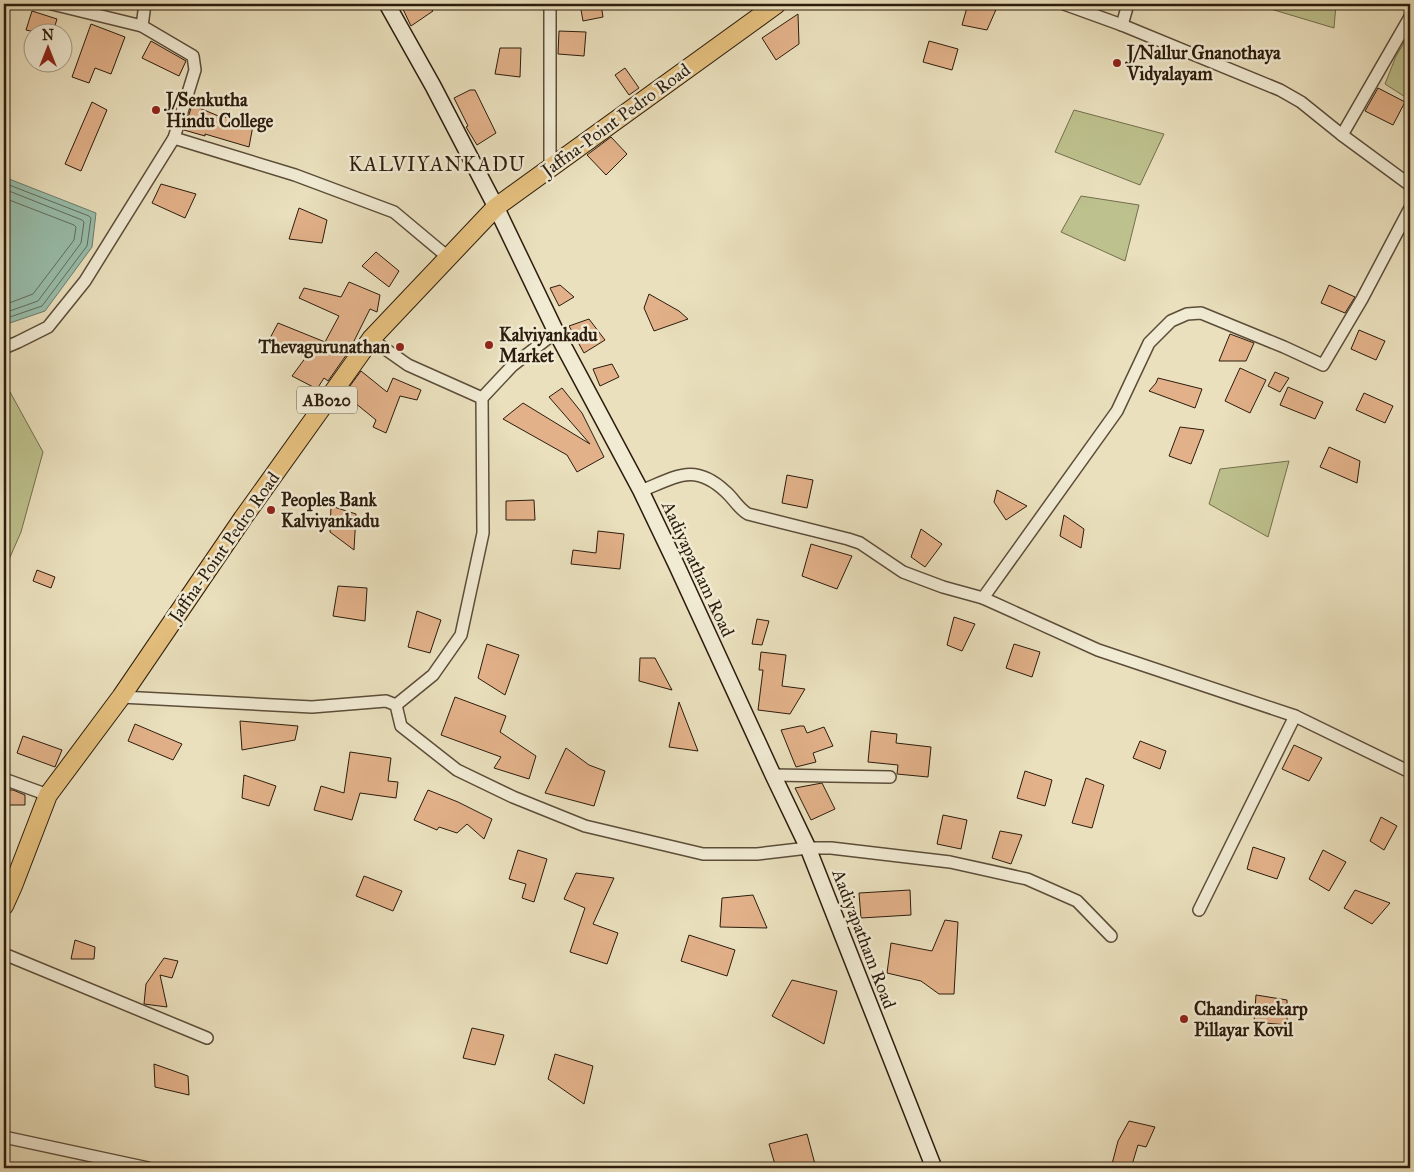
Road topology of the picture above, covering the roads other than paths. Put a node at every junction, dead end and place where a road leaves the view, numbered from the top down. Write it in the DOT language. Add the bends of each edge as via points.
graph roads {
  1 [pos="52,4"];
  2 [pos="145,4"];
  3 [pos="387,4"];
  4 [pos="550,4"];
  5 [pos="776,4"];
  6 [pos="1064,4"];
  7 [pos="1128,4"];
  8 [pos="1410,16"];
  9 [pos="1122,25"];
  10 [pos="142,26"];
  11 [pos="1342,135"];
  12 [pos="174,138"];
  13 [pos="550,168"];
  14 [pos="1410,185"];
  15 [pos="496,206"];
  16 [pos="1410,208"];
  17 [pos="449,258"];
  18 [pos="556,332"];
  19 [pos="371,339"];
  20 [pos="4,348"];
  21 [pos="482,398"];
  22 [pos="641,491"];
  23 [pos="984,598"];
  24 [pos="121,697"];
  25 [pos="396,705"];
  26 [pos="1295,716"];
  27 [pos="1410,772"];
  28 [pos="773,775"];
  29 [pos="890,777"];
  30 [pos="4,779"];
  31 [pos="48,795"];
  32 [pos="808,848"];
  33 [pos="4,906"];
  34 [pos="1199,910"];
  35 [pos="1111,936"];
  36 [pos="4,954"];
  37 [pos="207,1038"];
  38 [pos="4,1137"];
  39 [pos="148,1168"];
  40 [pos="934,1168"];
  1 -- 10 [label="street"];
  2 -- 10 [label="street"];
  3 -- 15 [label="street, Aadiyapatham Road"];
  4 -- 13 [label="street"];
  5 -- 13 [label="main road, Jaffna-Point Pedro Road / AB020"];
  6 -- 9 [label="street"];
  7 -- 9 [label="street"];
  8 -- 11 [label="street"];
  9 -- 11 [label="street" via="1280,90 1301,102"];
  10 -- 12 [label="street" via="193,56 195,70"];
  11 -- 14 [label="street"];
  12 -- 17 [label="street" via="295,175 394,212"];
  12 -- 20 [label="street" via="85,281 48,327"];
  13 -- 15 [label="main road, Jaffna-Point Pedro Road / AB020"];
  15 -- 17 [label="main road, Jaffna-Point Pedro Road / AB020"];
  15 -- 18 [label="street, Aadiyapatham Road"];
  16 -- 23 [label="street" via="1323,365 1201,313 1187,314 1171,321 1149,343 1117,412"];
  17 -- 19 [label="main road, Jaffna-Point Pedro Road / AB020"];
  18 -- 21 [label="street" via="512,366"];
  18 -- 22 [label="street, Aadiyapatham Road"];
  19 -- 21 [label="street" via="408,365"];
  19 -- 24 [label="main road, Jaffna-Point Pedro Road / AB020"];
  21 -- 25 [label="street" via="483,533 461,636 433,675"];
  22 -- 23 [label="street" via="683,474 703,475 725,491 743,512 860,543 904,572 942,587"];
  22 -- 28 [label="street, Aadiyapatham Road"];
  23 -- 26 [label="street" via="1098,650"];
  24 -- 25 [label="street" via="312,707 386,701"];
  24 -- 31 [label="main road, Jaffna-Point Pedro Road / AB020"];
  25 -- 32 [label="street" via="401,726 457,770 585,826 703,854 757,854"];
  26 -- 27 [label="street"];
  26 -- 34 [label="street"];
  28 -- 29 [label="street"];
  28 -- 32 [label="street, Aadiyapatham Road"];
  30 -- 31 [label="street"];
  31 -- 33 [label="main road, Jaffna-Point Pedro Road / AB020"];
  32 -- 35 [label="street" via="950,862 1026,879 1077,901"];
  32 -- 40 [label="street, Aadiyapatham Road"];
  36 -- 37 [label="street"];
  38 -- 39 [label="street"];
}
